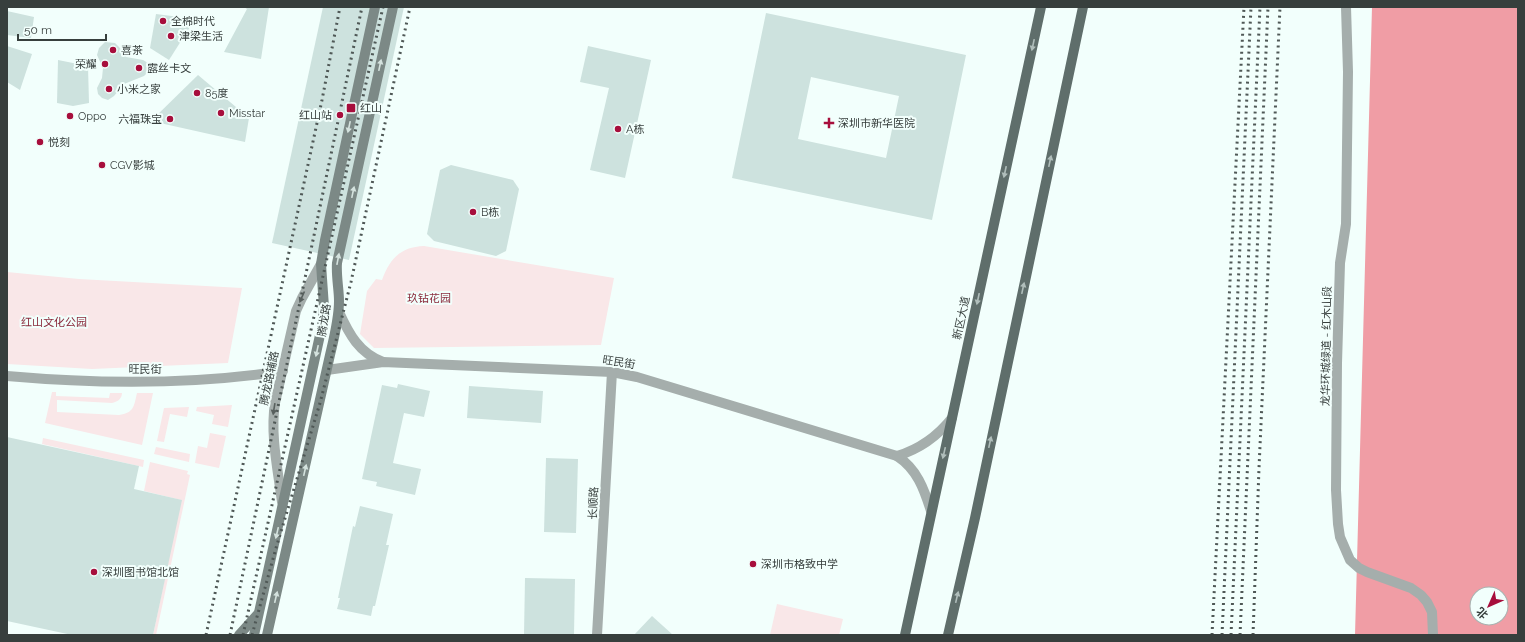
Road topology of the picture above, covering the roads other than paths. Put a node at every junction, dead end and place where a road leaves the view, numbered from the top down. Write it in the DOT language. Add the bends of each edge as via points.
graph roads {
  1 [pos="375,7"];
  2 [pos="393,7"];
  3 [pos="1041,7"];
  4 [pos="1083,7"];
  5 [pos="1346,7"];
  6 [pos="321,264"];
  7 [pos="339,312"];
  8 [pos="383,362"];
  9 [pos="283,370"];
  10 [pos="327,370"];
  11 [pos="612,372"];
  12 [pos="7,376"];
  13 [pos="952,418"];
  14 [pos="897,456"];
  15 [pos="283,504"];
  16 [pos="931,511"];
  17 [pos="258,614"];
  18 [pos="239,635"];
  19 [pos="254,635"];
  20 [pos="267,635"];
  21 [pos="597,635"];
  22 [pos="905,635"];
  23 [pos="948,635"];
  24 [pos="1433,635"];
  1 -- 6 [label="main road, 腾龙路, one-way"];
  7 -- 2 [label="main road, 腾龙路, one-way" via="337,263"];
  3 -- 13 [label="main road, 新区大道, one-way"];
  23 -- 4 [label="main road, one-way"];
  5 -- 24 [label="street, 龙华环城绿道 - 红木山段" via="1346,217 1340,263 1337,363 1336,490 1339,530 1350,560 1359,568 1407,586 1421,595 1432,612"];
  6 -- 9 [label="street, 腾龙路辅路, one-way" via="296,311"];
  6 -- 15 [label="main road, 腾龙路, one-way" via="324,307 322,326"];
  7 -- 8 [label="street" via="363,352"];
  7 -- 10 [label="main road, 腾龙路"];
  8 -- 10 [label="street, 旺民街"];
  8 -- 11 [label="street, 旺民街"];
  9 -- 12 [label="street, 旺民街" via="241,377 165,381 92,381"];
  9 -- 15 [label="street, 腾龙路辅路, one-way" via="273,416"];
  20 -- 10 [label="main road, 腾龙路, one-way"];
  11 -- 14 [label="street, 旺民街" via="637,377"];
  11 -- 21 [label="street, 长顺路"];
  13 -- 14 [label="street" via="922,446"];
  13 -- 16 [label="main road, 新区大道, one-way"];
  14 -- 16 [label="street" via="915,473"];
  15 -- 17 [label="main road, 腾龙路, one-way"];
  16 -- 22 [label="main road, 新区大道"];
  17 -- 18 [label="main road"];
  17 -- 19 [label="main road, 腾龙路"];
}
